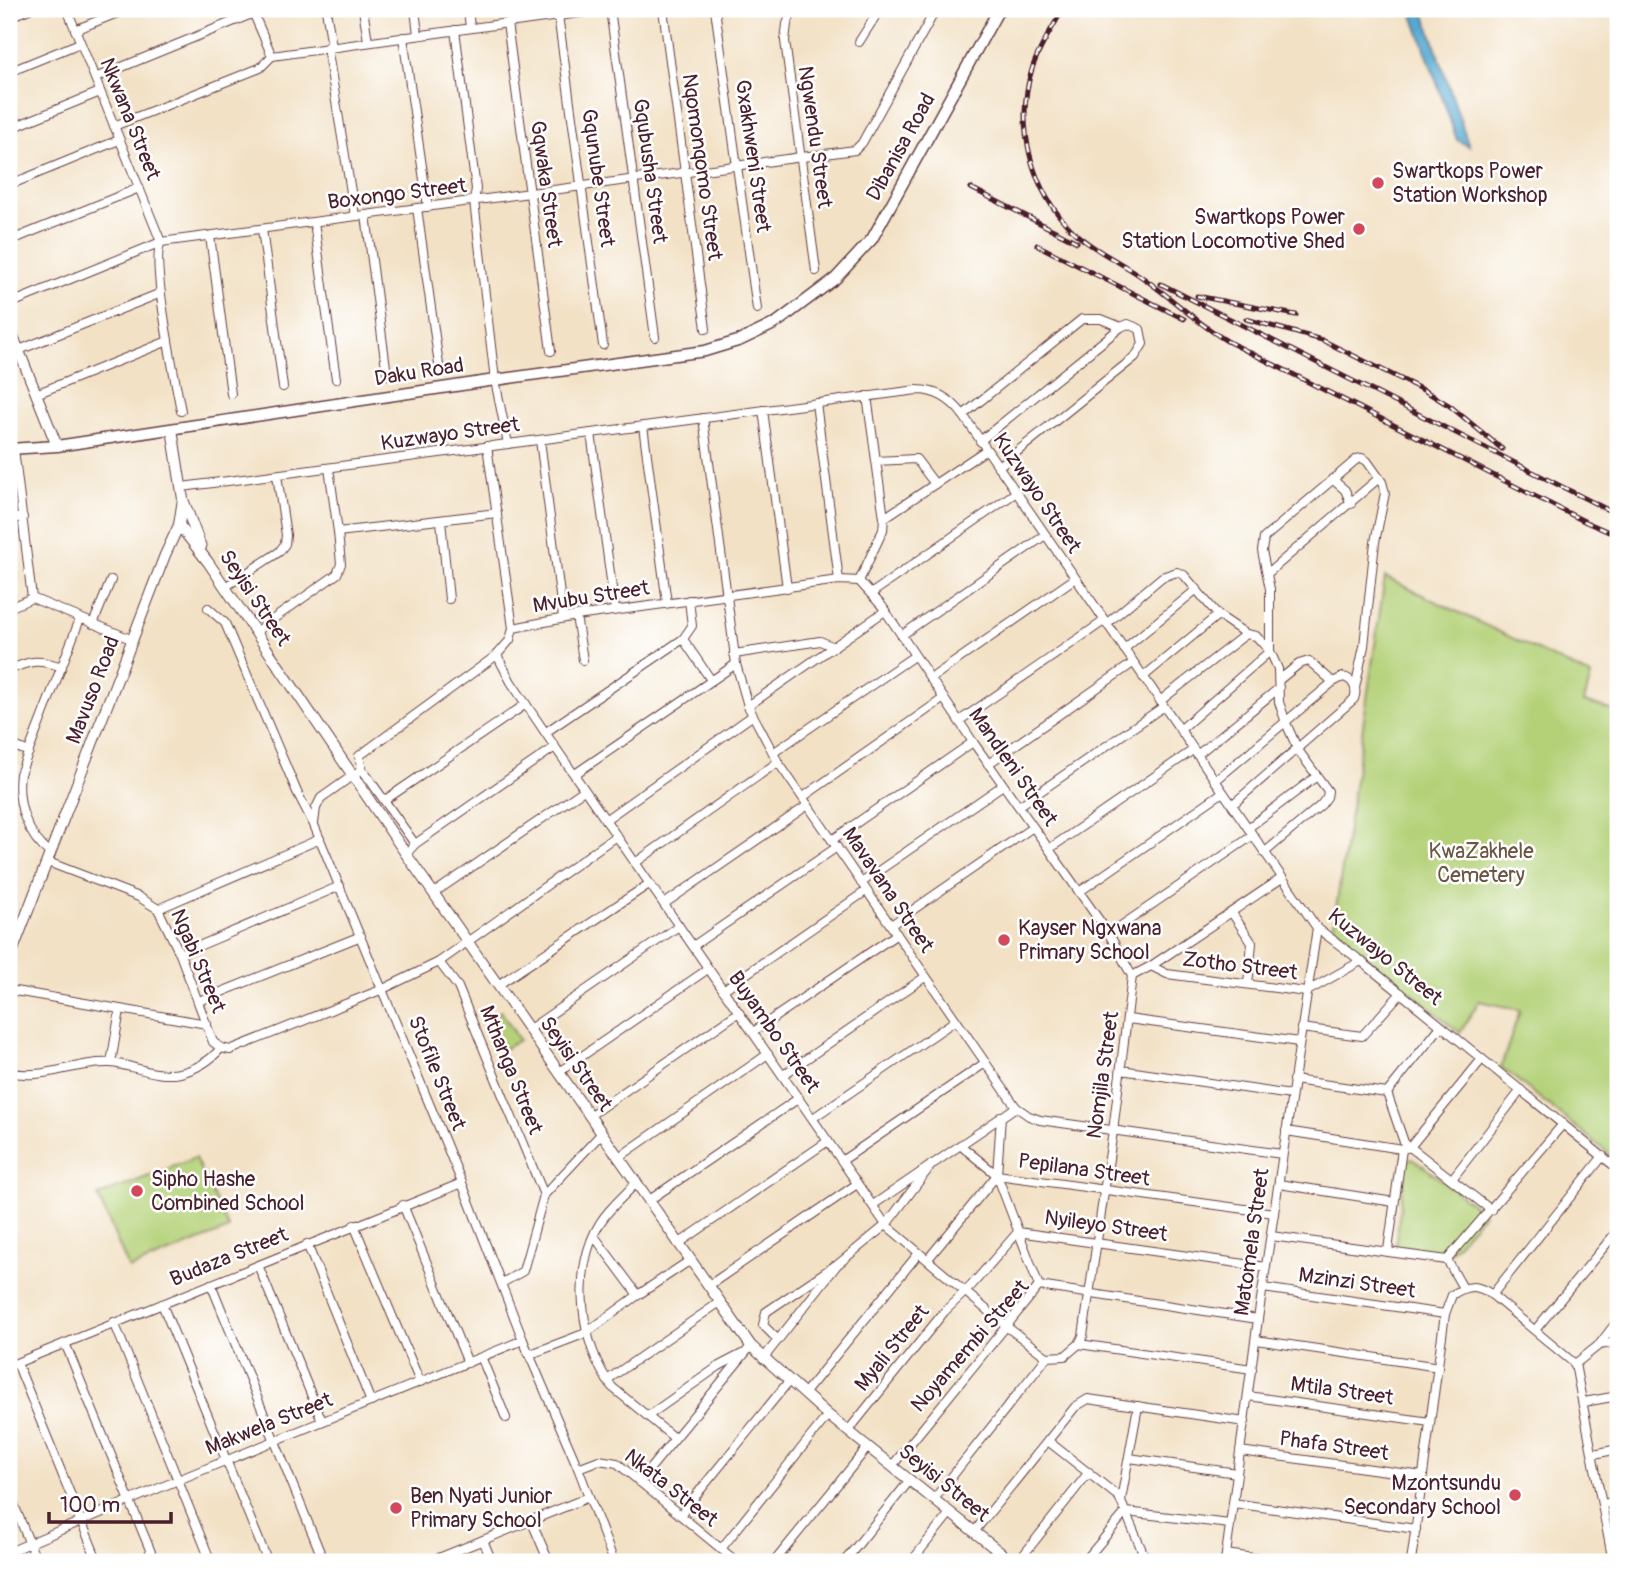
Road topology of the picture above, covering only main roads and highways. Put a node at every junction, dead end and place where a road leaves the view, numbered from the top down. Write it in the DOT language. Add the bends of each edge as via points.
graph roads {
  1 [pos="999,9"];
  2 [pos="820,292"];
  3 [pos="11,449"];
  1 -- 2 [label="main road, Dibanisa Road" via="872,239"];
  2 -- 3 [label="main road, Daku Road" via="765,330 688,354"];
}
